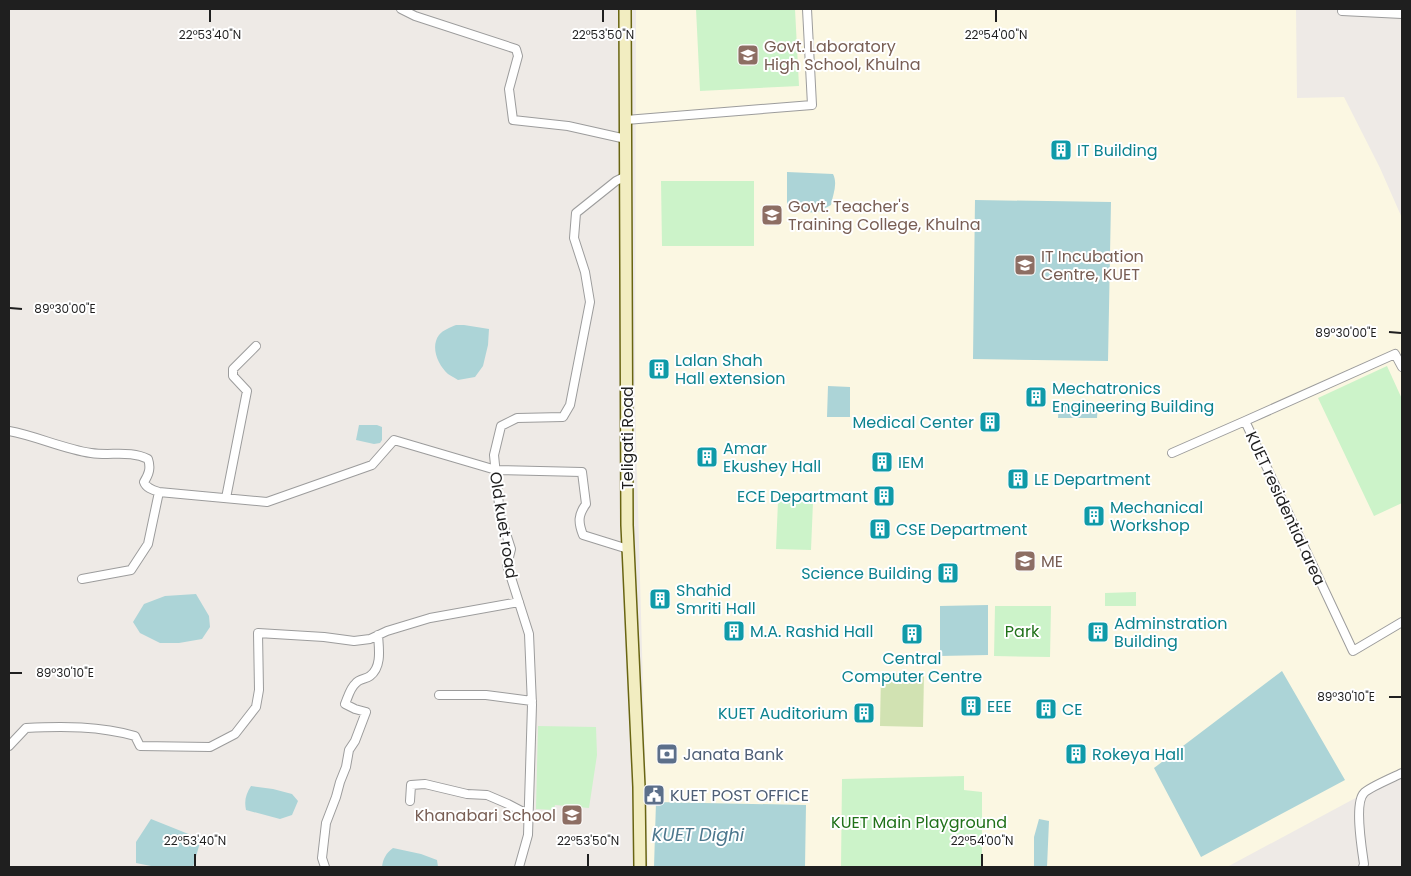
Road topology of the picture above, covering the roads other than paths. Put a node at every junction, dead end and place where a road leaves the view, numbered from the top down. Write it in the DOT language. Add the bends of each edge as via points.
graph roads {
  1 [pos="401,9"];
  2 [pos="625,9"];
  3 [pos="807,9"];
  4 [pos="1342,11"];
  5 [pos="1402,14"];
  6 [pos="626,120"];
  7 [pos="626,139"];
  8 [pos="626,176"];
  9 [pos="256,346"];
  10 [pos="1402,367"];
  11 [pos="1245,421"];
  12 [pos="9,431"];
  13 [pos="1172,452"];
  14 [pos="496,470"];
  15 [pos="159,492"];
  16 [pos="226,498"];
  17 [pos="628,549"];
  18 [pos="82,579"];
  19 [pos="519,602"];
  20 [pos="1402,622"];
  21 [pos="378,635"];
  22 [pos="438,695"];
  23 [pos="532,700"];
  24 [pos="9,746"];
  25 [pos="1402,773"];
  26 [pos="410,801"];
  27 [pos="529,814"];
  28 [pos="326,867"];
  29 [pos="519,867"];
  30 [pos="640,867"];
  31 [pos="1363,867"];
  1 -- 7 [label="street" via="516,49 518,56 509,89 513,120 568,126"];
  2 -- 6 [label="main road, Teligati Road"];
  3 -- 6 [label="street" via="812,105"];
  4 -- 5 [label="street"];
  6 -- 7 [label="main road, Teligati Road"];
  7 -- 8 [label="main road, Teligati Road"];
  8 -- 14 [label="street, Old kuet road" via="576,213 574,238 590,302 570,405 563,417 517,418 501,426 494,455"];
  8 -- 17 [label="main road, Teligati Road"];
  9 -- 16 [label="street" via="232,369 233,376 248,391"];
  10 -- 11 [label="street, KUET residential area" via="1395,354"];
  11 -- 13 [label="street"];
  11 -- 20 [label="street, KUET residential area" via="1353,651"];
  12 -- 15 [label="street" via="92,453 141,456 148,459 150,465 144,484"];
  14 -- 16 [label="street" via="394,440 372,465 285,496 267,502"];
  14 -- 17 [label="street" via="582,472 586,504 580,512 579,525 583,535"];
  14 -- 19 [label="street, Old kuet road" via="500,515 511,549 507,565"];
  15 -- 16 [label="street"];
  15 -- 18 [label="street" via="148,544 131,570"];
  17 -- 30 [label="main road, Teligati Road"];
  19 -- 21 [label="street" via="430,618"];
  19 -- 23 [label="street, Old kuet road" via="529,634"];
  21 -- 24 [label="street" via="354,641 258,634 259,690 256,707 235,734 210,747 140,746 135,736 116,730 72,727 26,728"];
  21 -- 28 [label="street" via="377,668 369,677 356,681 345,704 366,712 349,750 326,823 322,858"];
  22 -- 23 [label="street" via="486,695"];
  23 -- 27 [label="street, Old kuet road"];
  25 -- 31 [label="street" via="1364,793 1360,799"];
  26 -- 27 [label="street" via="411,785 425,784 467,794 487,795"];
  27 -- 29 [label="street, Old kuet road" via="528,836"];
}
